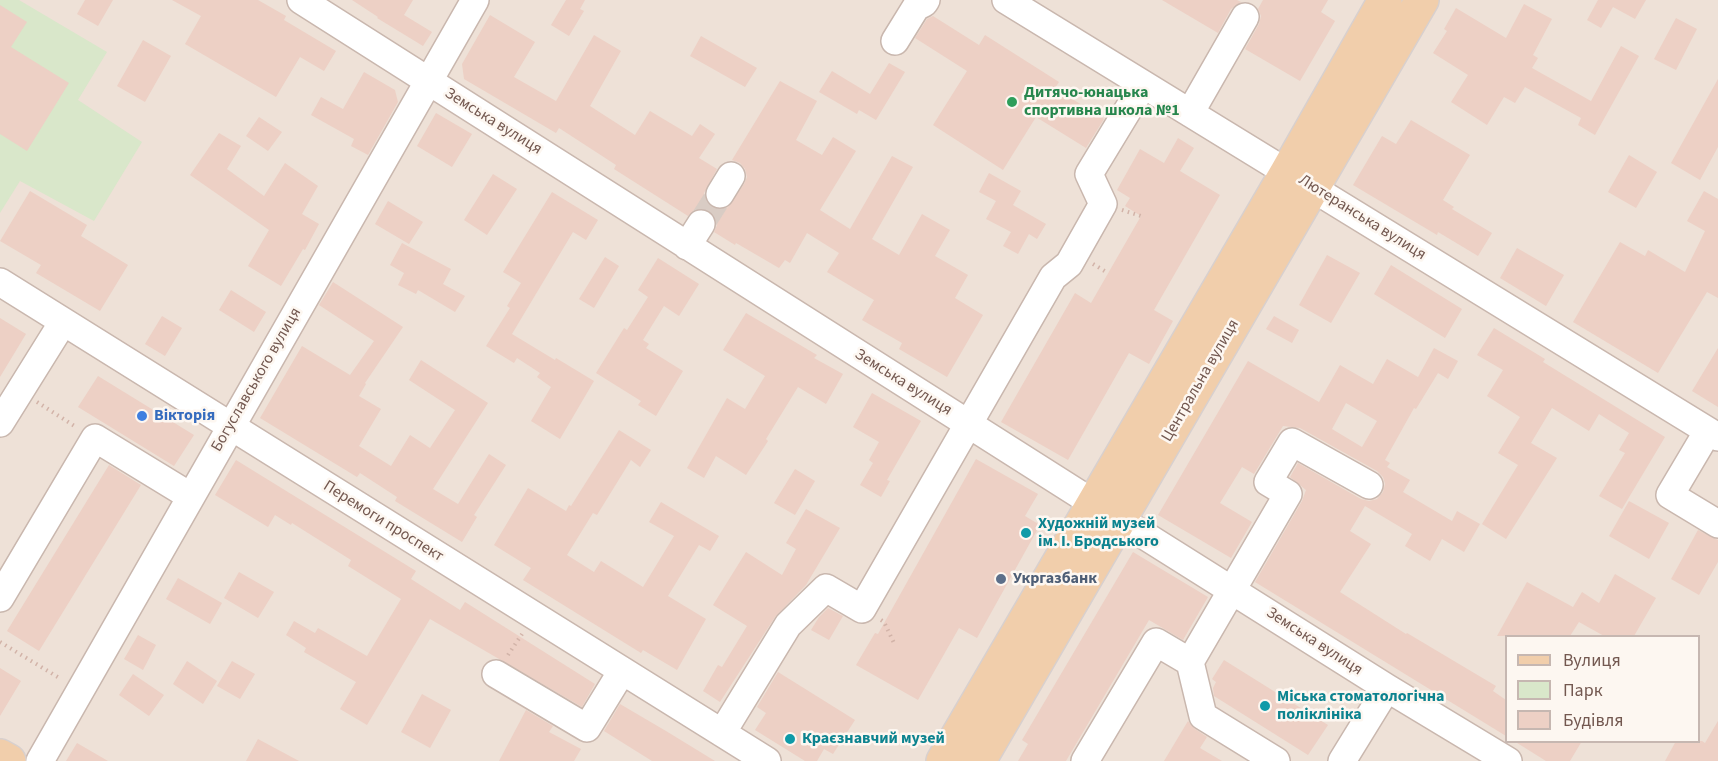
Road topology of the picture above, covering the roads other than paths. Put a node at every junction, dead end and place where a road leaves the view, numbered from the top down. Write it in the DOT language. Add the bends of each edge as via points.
graph roads {
  1 [pos="301,0"];
  2 [pos="476,0"];
  3 [pos="926,0"];
  4 [pos="1006,0"];
  5 [pos="1385,0"];
  6 [pos="1422,0"];
  7 [pos="1249,8"];
  8 [pos="895,41"];
  9 [pos="429,82"];
  10 [pos="1143,85"];
  11 [pos="1190,113"];
  12 [pos="1300,180"];
  13 [pos="0,282"];
  14 [pos="63,322"];
  15 [pos="0,423"];
  16 [pos="968,424"];
  17 [pos="230,426"];
  18 [pos="1713,434"];
  19 [pos="1368,485"];
  20 [pos="190,496"];
  21 [pos="1107,512"];
  22 [pos="1718,524"];
  23 [pos="1232,589"];
  24 [pos="0,598"];
  25 [pos="1190,662"];
  26 [pos="622,671"];
  27 [pos="496,674"];
  28 [pos="1387,688"];
  29 [pos="722,733"];
  30 [pos="0,756"];
  31 [pos="9,761"];
  32 [pos="40,761"];
  33 [pos="767,761"];
  34 [pos="943,761"];
  35 [pos="979,761"];
  36 [pos="1085,761"];
  37 [pos="1276,761"];
  38 [pos="1342,761"];
  39 [pos="1508,761"];
  1 -- 9 [label="street, Земська вулиця"];
  2 -- 9 [label="street, Богуславського вулиця"];
  3 -- 8 [label="street" via="916,7"];
  4 -- 10 [label="street, Лютеранська вулиця"];
  5 -- 12 [label="main road, Центральна вулиця"];
  6 -- 12 [label="main road, Центральна вулиця"];
  7 -- 11 [label="street"];
  9 -- 16 [label="street, Земська вулиця" via="694,235"];
  9 -- 17 [label="street, Богуславського вулиця"];
  10 -- 11 [label="street, Лютеранська вулиця"];
  10 -- 16 [label="street" via="1089,174 1103,204 1069,264 1053,278"];
  11 -- 12 [label="street, Лютеранська вулиця"];
  12 -- 18 [label="street, Лютеранська вулиця"];
  12 -- 21 [label="main road, Центральна вулиця"];
  13 -- 14 [label="street, Перемоги проспект"];
  14 -- 15 [label="street"];
  14 -- 17 [label="street, Перемоги проспект"];
  16 -- 21 [label="street, Земська вулиця"];
  16 -- 29 [label="street" via="862,609 826,588 788,625"];
  17 -- 20 [label="street, Богуславського вулиця"];
  17 -- 26 [label="street, Перемоги проспект"];
  18 -- 22 [label="street" via="1670,495"];
  19 -- 23 [label="street" via="1292,442 1268,482 1288,494"];
  20 -- 24 [label="street" via="95,438"];
  20 -- 32 [label="street, Богуславського вулиця"];
  21 -- 23 [label="street, Земська вулиця"];
  21 -- 34 [label="main road, Центральна вулиця"];
  21 -- 35 [label="main road, Центральна вулиця"];
  23 -- 25 [label="street"];
  23 -- 28 [label="street, Земська вулиця"];
  25 -- 36 [label="street" via="1156,642"];
  25 -- 37 [label="street" via="1203,716"];
  26 -- 27 [label="street" via="586,728"];
  26 -- 29 [label="street, Перемоги проспект"];
  28 -- 38 [label="street"];
  28 -- 39 [label="street, Земська вулиця"];
  29 -- 33 [label="street, Перемоги проспект"];
  30 -- 31 [label="main road"];
}
